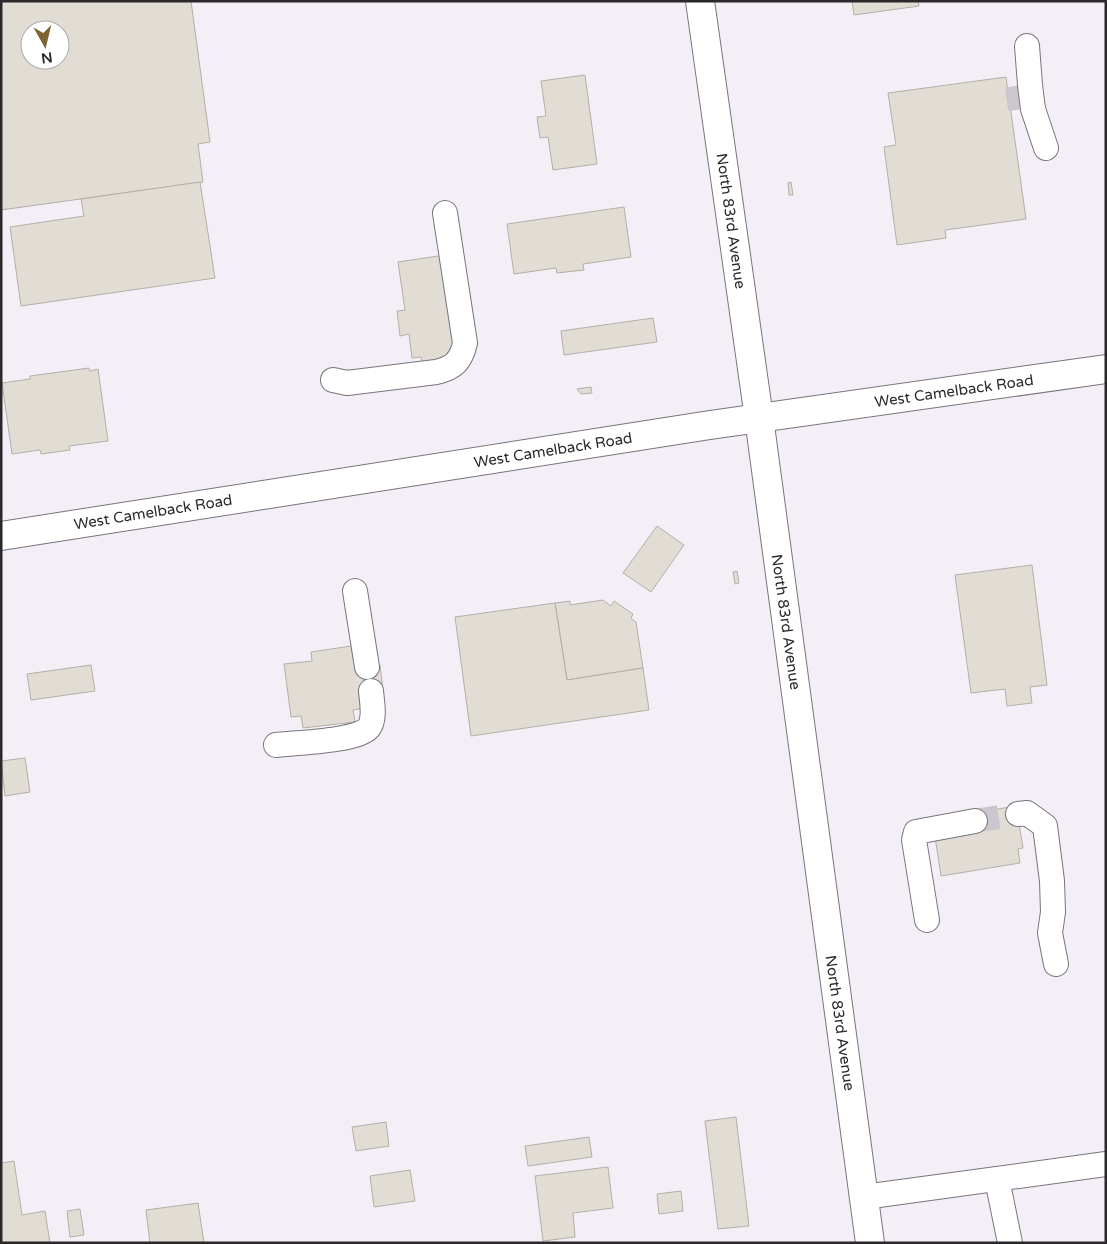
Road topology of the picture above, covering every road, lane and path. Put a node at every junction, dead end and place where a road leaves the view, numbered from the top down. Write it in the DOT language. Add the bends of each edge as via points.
graph roads {
  1 [pos="700,1"];
  2 [pos="1046,148"];
  3 [pos="445,213"];
  4 [pos="1106,369"];
  5 [pos="333,380"];
  6 [pos="759,418"];
  7 [pos="1,536"];
  8 [pos="355,592"];
  9 [pos="368,667"];
  10 [pos="371,692"];
  11 [pos="276,745"];
  12 [pos="1018,814"];
  13 [pos="975,821"];
  14 [pos="927,920"];
  15 [pos="1056,964"];
  16 [pos="1106,1164"];
  17 [pos="997,1179"];
  18 [pos="864,1197"];
  19 [pos="870,1243"];
  20 [pos="1010,1243"];
  1 -- 6 [label="main road, North 83rd Avenue"];
  2 -- 2 [label="lane" via="1019,98 1027,46 1033,109"];
  3 -- 5 [label="lane" via="465,343 462,356 446,370 436,372 347,383"];
  4 -- 6 [label="main road, West Camelback Road"];
  6 -- 7 [label="main road, West Camelback Road"];
  6 -- 18 [label="main road, North 83rd Avenue"];
  8 -- 9 [label="lane"];
  10 -- 11 [label="lane" via="372,716 369,727 364,731 349,737"];
  12 -- 15 [label="lane" via="1027,814 1045,826 1052,881 1050,933"];
  13 -- 14 [label="lane" via="916,832 914,840"];
  16 -- 17 [label="lane"];
  17 -- 18 [label="lane"];
  17 -- 20 [label="lane"];
  18 -- 19 [label="main road, North 83rd Avenue"];
}
